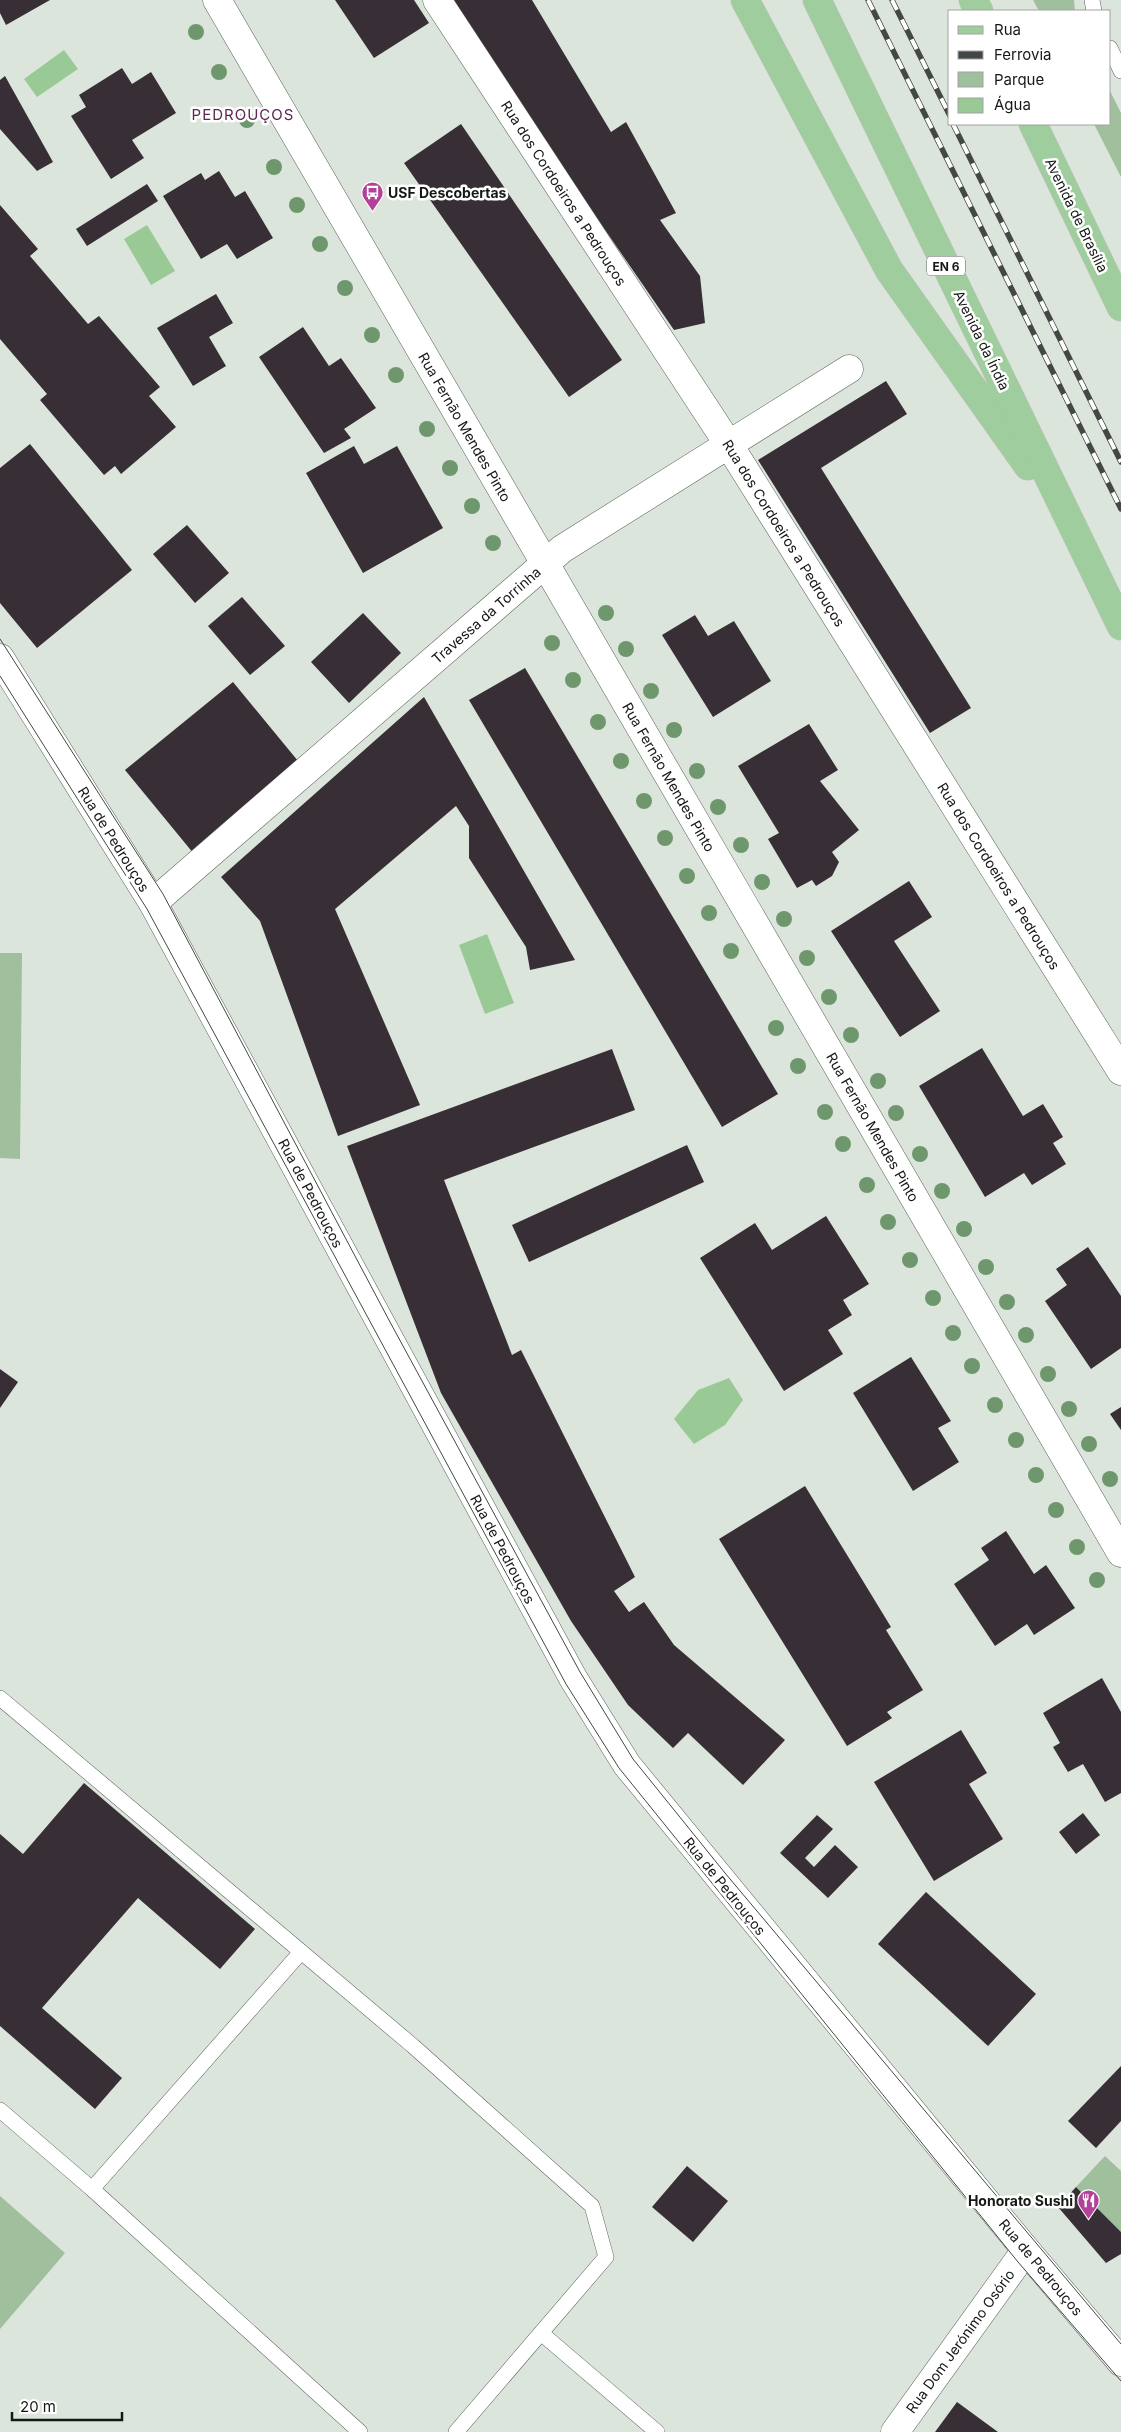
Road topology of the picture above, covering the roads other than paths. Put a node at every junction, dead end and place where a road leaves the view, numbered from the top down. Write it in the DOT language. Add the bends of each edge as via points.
graph roads {
  1 [pos="217,0"];
  2 [pos="437,0"];
  3 [pos="745,0"];
  4 [pos="817,0"];
  5 [pos="1111,50"];
  6 [pos="1121,71"];
  7 [pos="1033,125"];
  8 [pos="1121,307"];
  9 [pos="849,369"];
  10 [pos="729,445"];
  11 [pos="1074,532"];
  12 [pos="544,564"];
  13 [pos="1121,626"];
  14 [pos="0,659"];
  15 [pos="154,903"];
  16 [pos="1121,1071"];
  17 [pos="1121,1553"];
  18 [pos="0,1698"];
  19 [pos="302,1952"];
  20 [pos="0,2110"];
  21 [pos="92,2189"];
  22 [pos="1026,2250"];
  23 [pos="541,2333"];
  24 [pos="1121,2362"];
  25 [pos="360,2432"];
  26 [pos="456,2432"];
  27 [pos="657,2432"];
  28 [pos="895,2432"];
  1 -- 12 [label="street, Rua Fernão Mendes Pinto"];
  2 -- 10 [label="street, Rua dos Cordoeiros a Pedrouços"];
  3 -- 11 [label="main road" via="889,270"];
  4 -- 11 [label="main road, Avenida da Índia / EN 6"];
  5 -- 6 [label="lane"];
  7 -- 8 [label="main road, Avenida de Brasília"];
  9 -- 10 [label="street, Travessa da Torrinha"];
  10 -- 12 [label="street, Travessa da Torrinha" via="562,549"];
  10 -- 16 [label="street, Rua dos Cordoeiros a Pedrouços"];
  11 -- 13 [label="main road, Avenida da Índia / EN 6"];
  12 -- 15 [label="street, Travessa da Torrinha"];
  12 -- 17 [label="street, Rua Fernão Mendes Pinto"];
  14 -- 15 [label="street, Rua de Pedrouços"];
  15 -- 22 [label="street, Rua de Pedrouços" via="573,1678 627,1765"];
  18 -- 19 [label="lane"];
  19 -- 21 [label="lane"];
  19 -- 23 [label="lane" via="592,2206 606,2257"];
  20 -- 21 [label="lane"];
  21 -- 25 [label="lane"];
  22 -- 24 [label="street, Rua de Pedrouços"];
  22 -- 28 [label="street, Rua Dom Jerónimo Osório"];
  23 -- 26 [label="lane"];
  23 -- 27 [label="lane"];
}
